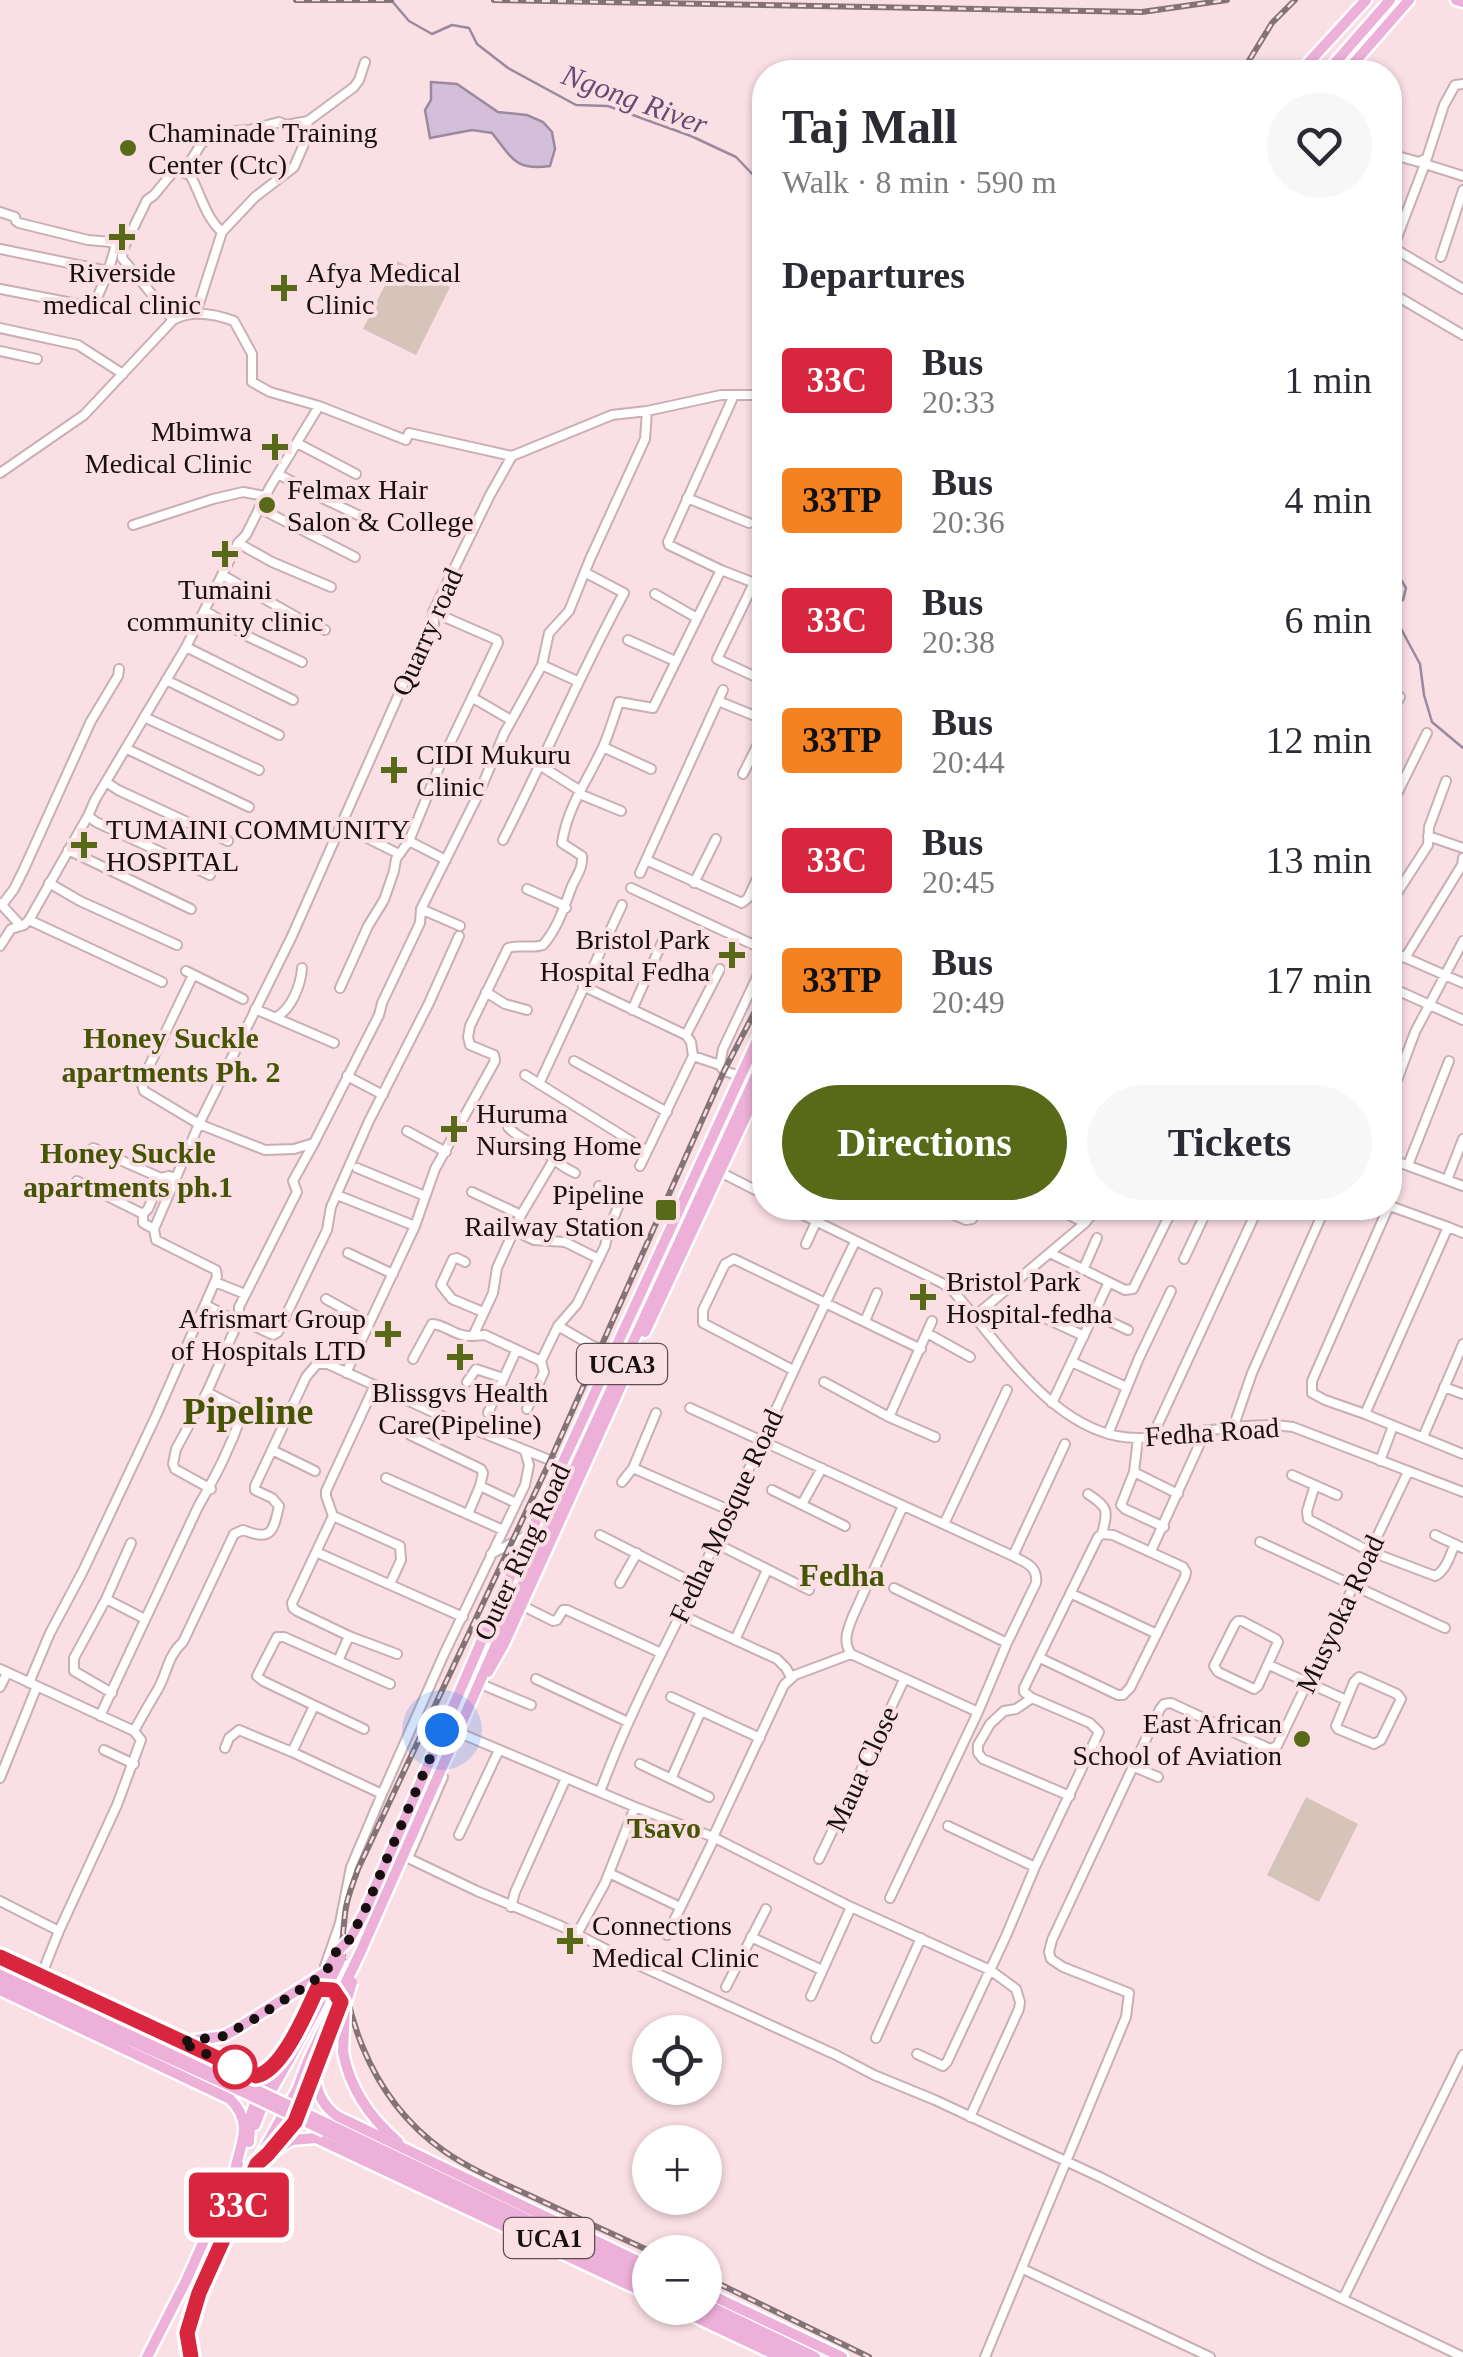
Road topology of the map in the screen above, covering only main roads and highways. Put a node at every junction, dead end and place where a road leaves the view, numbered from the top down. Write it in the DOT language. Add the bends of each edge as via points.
graph roads {
  1 [pos="1370,0"];
  2 [pos="1390,0"];
  3 [pos="1409,0"];
  4 [pos="1312,60"];
  5 [pos="1320,60"];
  6 [pos="1338,60"];
  7 [pos="1356,60"];
  8 [pos="752,1051"];
  9 [pos="752,1085"];
  10 [pos="752,1103"];
  11 [pos="652,1310"];
  12 [pos="484,1677"];
  13 [pos="350,1939"];
  14 [pos="360,1953"];
  15 [pos="0,1957"];
  16 [pos="0,1972"];
  17 [pos="0,1981"];
  18 [pos="0,1990"];
  19 [pos="101,2024"];
  20 [pos="180,2042"];
  21 [pos="286,2051"];
  22 [pos="315,2074"];
  23 [pos="249,2142"];
  24 [pos="411,2152"];
  25 [pos="268,2154"];
  26 [pos="257,2164"];
  27 [pos="235,2170"];
  28 [pos="448,2187"];
  29 [pos="554,2232"];
  30 [pos="631,2258"];
  31 [pos="632,2269"];
  32 [pos="632,2277"];
  33 [pos="632,2287"];
  34 [pos="722,2300"];
  35 [pos="722,2312"];
  36 [pos="722,2321"];
  37 [pos="712,2325"];
  38 [pos="147,2357"];
  39 [pos="191,2357"];
  40 [pos="780,2357"];
  41 [pos="798,2357"];
  42 [pos="815,2357"];
  43 [pos="842,2357"];
  1 -- 4 [label="main road"];
  1 -- 5 [label="main road"];
  2 -- 6 [label="main road"];
  3 -- 7 [label="main road"];
  8 -- 13 [label="main road, Outer Ring Road / UCA3"];
  9 -- 11 [label="main road, Outer Ring Road / UCA3"];
  10 -- 11 [label="main road, UCA3"];
  11 -- 12 [label="main road, Outer Ring Road / UCA3"];
  11 -- 12 [label="main road, UCA3"];
  12 -- 14 [label="main road, Outer Ring Road / UCA3"];
  13 -- 20 [label="main road, bridge" via="326,1972 235,2030"];
  13 -- 23 [label="main road, Outer Ring Road / UCA3, bridge"];
  14 -- 24 [label="main road, bridge" via="343,2052 363,2104"];
  14 -- 26 [label="main road, Outer Ring Road / UCA3, bridge"];
  15 -- 20 [label="main road"];
  16 -- 19 [label="main road, UCA1"];
  17 -- 19 [label="main road, UCA1"];
  18 -- 27 [label="main road" via="230,2099 244,2124"];
  19 -- 28 [label="main road, UCA1, bridge" via="244,2084"];
  20 -- 21 [label="main road" via="256,2076"];
  21 -- 22 [label="main road" via="317,1989 333,1990 341,2002"];
  21 -- 23 [label="main road" via="254,2104"];
  22 -- 24 [label="main road, UCA1" via="332,2112"];
  22 -- 25 [label="main road" via="295,2122"];
  23 -- 27 [label="main road, UCA3"];
  24 -- 30 [label="main road, UCA1"];
  25 -- 26 [label="main road"];
  25 -- 33 [label="main road, UCA1" via="292,2140 316,2138"];
  26 -- 39 [label="main road, UCA3" via="199,2293 187,2333"];
  27 -- 38 [label="main road"];
  28 -- 29 [label="main road, UCA1"];
  28 -- 32 [label="main road, UCA1"];
  29 -- 30 [label="main road"];
  29 -- 31 [label="main road, UCA1"];
  34 -- 43 [label="main road"];
  35 -- 42 [label="main road"];
  36 -- 41 [label="main road"];
  37 -- 40 [label="main road"];
}
